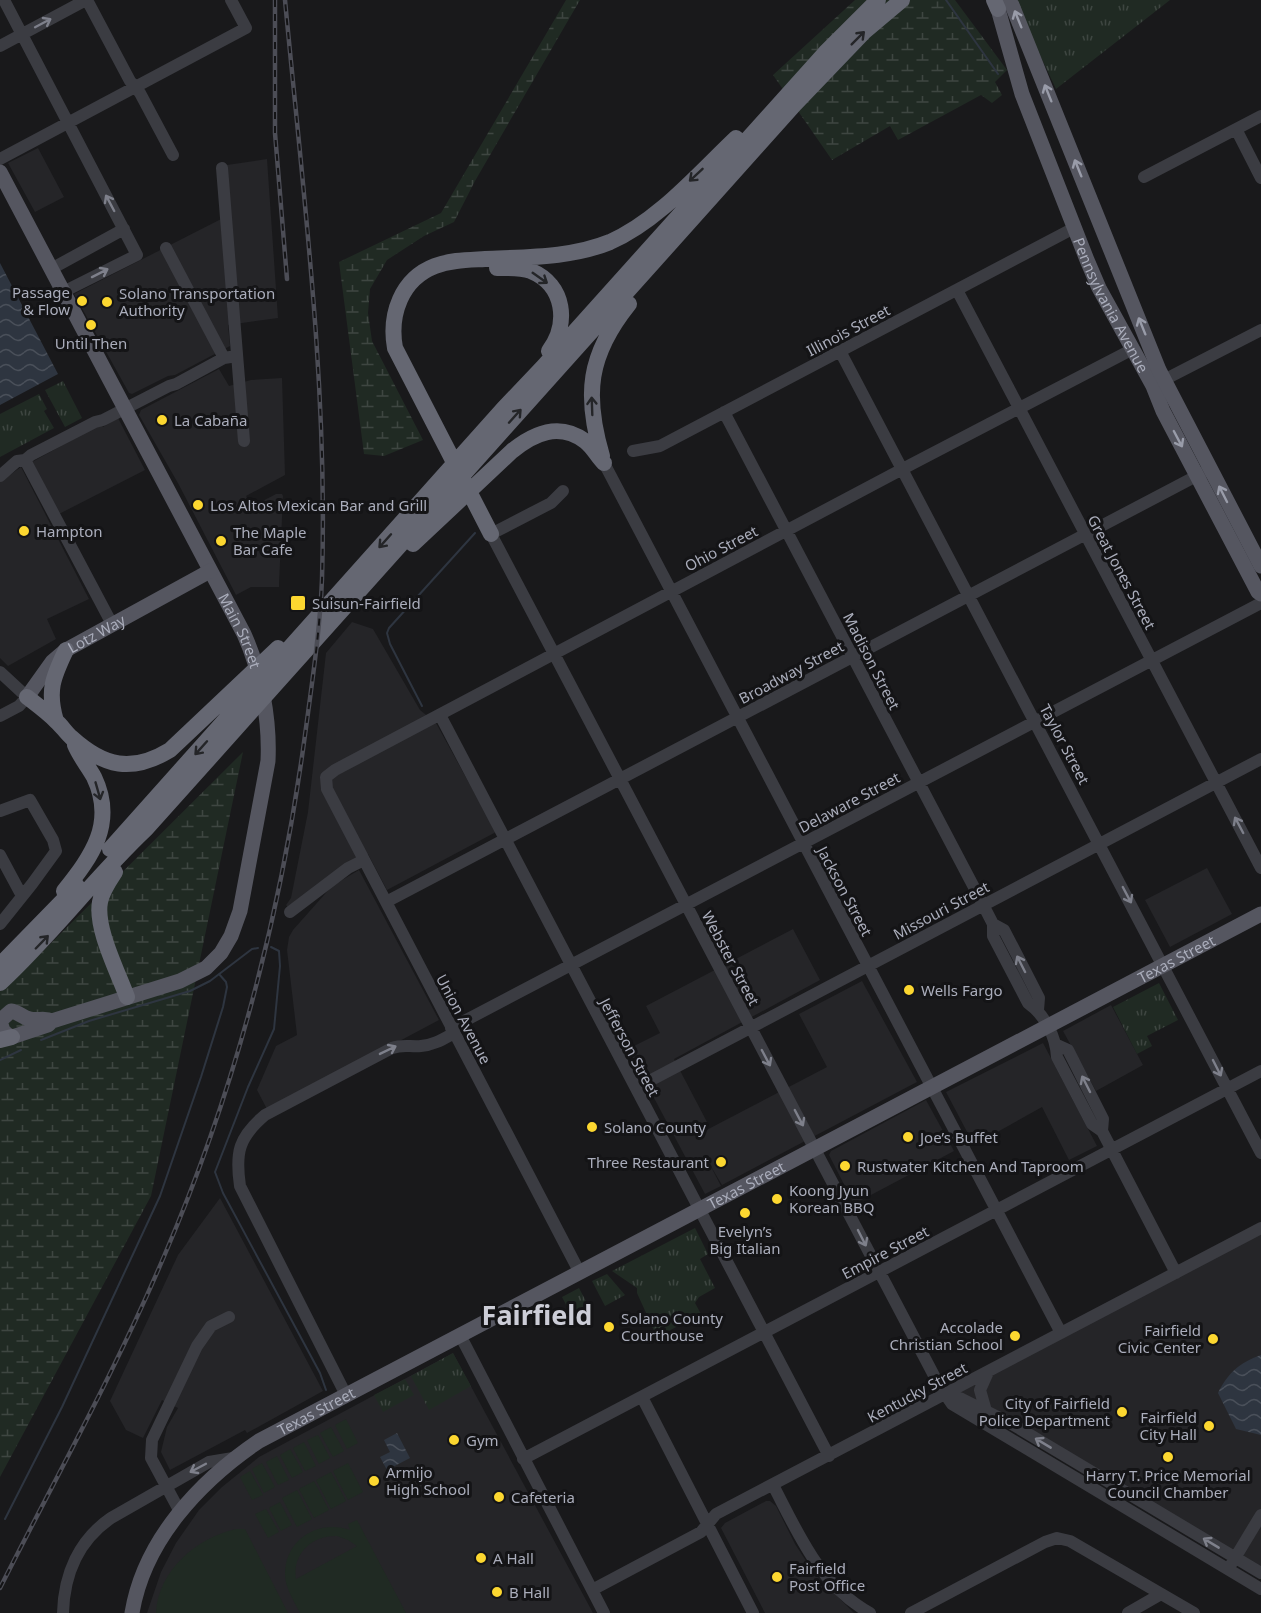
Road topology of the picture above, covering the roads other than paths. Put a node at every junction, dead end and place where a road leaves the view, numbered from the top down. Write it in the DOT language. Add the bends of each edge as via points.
graph roads {
  1 [pos="4,0"];
  2 [pos="86,0"];
  3 [pos="231,0"];
  4 [pos="878,0"];
  5 [pos="902,0"];
  6 [pos="1000,2"];
  7 [pos="22,34"];
  8 [pos="0,46"];
  9 [pos="135,87"];
  10 [pos="788,95"];
  11 [pos="1261,116"];
  12 [pos="68,123"];
  13 [pos="1236,129"];
  14 [pos="173,155"];
  15 [pos="0,159"];
  16 [pos="222,168"];
  17 [pos="0,172"];
  18 [pos="1144,177"];
  19 [pos="730,178"];
  20 [pos="1261,178"];
  21 [pos="1074,228"];
  22 [pos="124,229"];
  23 [pos="166,248"];
  24 [pos="51,269"];
  25 [pos="957,290"];
  26 [pos="63,292"];
  27 [pos="397,311"];
  28 [pos="1261,330"];
  29 [pos="1133,349"];
  30 [pos="840,351"];
  31 [pos="230,357"];
  32 [pos="526,383"];
  33 [pos="1158,383"];
  34 [pos="1019,408"];
  35 [pos="124,409"];
  36 [pos="724,412"];
  37 [pos="244,441"];
  38 [pos="633,451"];
  39 [pos="473,453"];
  40 [pos="25,460"];
  41 [pos="603,463"];
  42 [pos="903,468"];
  43 [pos="1204,472"];
  44 [pos="0,476"];
  45 [pos="564,491"];
  46 [pos="444,496"];
  47 [pos="787,530"];
  48 [pos="492,534"];
  49 [pos="1086,534"];
  50 [pos="1260,559"];
  51 [pos="210,571"];
  52 [pos="363,582"];
  53 [pos="671,592"];
  54 [pos="1261,594"];
  55 [pos="970,595"];
  56 [pos="1261,603"];
  57 [pos="331,612"];
  58 [pos="112,624"];
  59 [pos="66,650"];
  60 [pos="554,654"];
  61 [pos="853,656"];
  62 [pos="1151,660"];
  63 [pos="0,672"];
  64 [pos="27,697"];
  65 [pos="242,713"];
  66 [pos="440,715"];
  67 [pos="0,716"];
  68 [pos="738,717"];
  69 [pos="56,721"];
  70 [pos="1035,721"];
  71 [pos="72,739"];
  72 [pos="1261,759"];
  73 [pos="326,777"];
  74 [pos="621,779"];
  75 [pos="918,782"];
  76 [pos="1216,783"];
  77 [pos="0,811"];
  78 [pos="146,829"];
  79 [pos="506,840"];
  80 [pos="803,843"];
  81 [pos="1100,843"];
  82 [pos="0,855"];
  83 [pos="364,860"];
  84 [pos="1261,868"];
  85 [pos="22,896"];
  86 [pos="386,902"];
  87 [pos="686,904"];
  88 [pos="983,905"];
  89 [pos="290,912"];
  90 [pos="1261,914"];
  91 [pos="0,924"];
  92 [pos="38,927"];
  93 [pos="0,965"];
  94 [pos="570,965"];
  95 [pos="1164,965"];
  96 [pos="867,966"];
  97 [pos="0,983"];
  98 [pos="127,998"];
  99 [pos="52,1021"];
  100 [pos="750,1027"];
  101 [pos="1048,1027"];
  102 [pos="453,1030"];
  103 [pos="6,1039"];
  104 [pos="1261,1071"];
  105 [pos="636,1088"];
  106 [pos="931,1088"];
  107 [pos="1228,1088"];
  108 [pos="815,1149"];
  109 [pos="1112,1149"];
  110 [pos="1261,1152"];
  111 [pos="699,1210"];
  112 [pos="996,1210"];
  113 [pos="1261,1228"];
  114 [pos="880,1272"];
  115 [pos="1176,1272"];
  116 [pos="580,1273"];
  117 [pos="229,1317"];
  118 [pos="764,1333"];
  119 [pos="1061,1333"];
  120 [pos="460,1335"];
  121 [pos="989,1371"];
  122 [pos="947,1394"];
  123 [pos="346,1395"];
  124 [pos="642,1396"];
  125 [pos="986,1411"];
  126 [pos="829,1456"];
  127 [pos="233,1458"];
  128 [pos="523,1459"];
  129 [pos="773,1485"];
  130 [pos="166,1487"];
  131 [pos="180,1512"];
  132 [pos="1261,1515"];
  133 [pos="708,1524"];
  134 [pos="1235,1557"];
  135 [pos="1228,1569"];
  136 [pos="1261,1573"];
  137 [pos="1261,1589"];
  138 [pos="592,1590"];
  139 [pos="1161,1594"];
  140 [pos="934,1608"];
  141 [pos="133,1609"];
  142 [pos="63,1613"];
  143 [pos="604,1613"];
  144 [pos="753,1613"];
  145 [pos="870,1613"];
  146 [pos="911,1613"];
  147 [pos="1128,1613"];
  148 [pos="1194,1613"];
  1 -- 7 [label="street"];
  7 -- 2 [label="street, one-way"];
  2 -- 9 [label="street"];
  3 -- 9 [label="street" via="246,28"];
  4 -- 10 [label="highway"];
  19 -- 5 [label="highway, one-way" via="835,61"];
  6 -- 21 [label="main road, Pennsylvania Avenue" via="1022,94"];
  33 -- 6 [label="main road, Pennsylvania Avenue, one-way" via="1012,5"];
  7 -- 8 [label="street"];
  7 -- 12 [label="street"];
  9 -- 12 [label="street"];
  9 -- 14 [label="street"];
  10 -- 27 [label="highway, one-way" via="763,112 660,210 629,233 571,253 462,260 433,267 412,281 397,303"];
  10 -- 32 [label="highway"];
  11 -- 13 [label="street"];
  12 -- 15 [label="street"];
  22 -- 12 [label="street, one-way"];
  13 -- 18 [label="street"];
  13 -- 20 [label="street"];
  16 -- 31 [label="street"];
  17 -- 24 [label="main road, Main Street"];
  39 -- 19 [label="highway, one-way"];
  41 -- 19 [label="highway, one-way" via="591,397 596,365 608,334 714,205"];
  21 -- 25 [label="street, Illinois Street"];
  21 -- 29 [label="main road, Pennsylvania Avenue" via="1099,288"];
  22 -- 24 [label="street"];
  26 -- 22 [label="street, one-way" via="137,255"];
  23 -- 31 [label="street"];
  24 -- 26 [label="main road, Main Street"];
  25 -- 30 [label="street, Illinois Street"];
  25 -- 34 [label="street, Great Jones Street"];
  26 -- 35 [label="main road, Main Street"];
  27 -- 32 [label="highway, one-way" via="416,286 446,270 514,268 543,278 559,300 561,329"];
  27 -- 48 [label="highway" via="394,338 401,362"];
  28 -- 33 [label="street"];
  29 -- 33 [label="main road, Pennsylvania Avenue"];
  29 -- 34 [label="street, Ohio Street"];
  30 -- 36 [label="street, Illinois Street"];
  30 -- 42 [label="street, Taylor Street"];
  31 -- 35 [label="street"];
  31 -- 37 [label="street"];
  32 -- 39 [label="highway"];
  33 -- 43 [label="main road, Pennsylvania Avenue" via="1163,411"];
  34 -- 42 [label="street, Ohio Street"];
  34 -- 49 [label="street, Great Jones Street"];
  35 -- 40 [label="street"];
  35 -- 51 [label="main road, Main Street"];
  36 -- 38 [label="street, Illinois Street" via="660,446"];
  36 -- 47 [label="street, Madison Street"];
  39 -- 46 [label="highway"];
  40 -- 44 [label="street"];
  40 -- 58 [label="street"];
  41 -- 46 [label="highway" via="585,441 575,435 550,431 526,440 485,477"];
  41 -- 53 [label="street, Jackson Street"];
  42 -- 47 [label="street, Ohio Street"];
  42 -- 55 [label="street, Taylor Street"];
  43 -- 49 [label="street, Broadway Street"];
  50 -- 43 [label="main road, Pennsylvania Avenue, one-way"];
  43 -- 54 [label="main road, Pennsylvania Avenue"];
  45 -- 48 [label="street" via="551,503"];
  46 -- 52 [label="highway"];
  46 -- 52 [label="highway, one-way"];
  47 -- 53 [label="street, Ohio Street"];
  47 -- 61 [label="street, Madison Street"];
  48 -- 60 [label="street, Webster Street"];
  49 -- 55 [label="street, Broadway Street"];
  49 -- 62 [label="street, Great Jones Street"];
  51 -- 58 [label="main road, Lotz Way"];
  51 -- 98 [label="main road, Main Street" via="251,650 268,733 268,761 245,885 227,945 206,968"];
  52 -- 57 [label="highway"];
  52 -- 57 [label="highway"];
  53 -- 60 [label="street, Ohio Street"];
  53 -- 68 [label="street, Jackson Street"];
  55 -- 61 [label="street, Broadway Street"];
  55 -- 70 [label="street, Taylor Street"];
  56 -- 62 [label="street, Delaware Street"];
  57 -- 65 [label="highway"];
  57 -- 71 [label="highway" via="305,624 170,750 146,762 126,765 105,761"];
  58 -- 59 [label="main road, Lotz Way"];
  59 -- 64 [label="main road, Lotz Way" via="52,662"];
  59 -- 69 [label="highway" via="51,684"];
  60 -- 66 [label="street, Ohio Street"];
  60 -- 74 [label="street, Webster Street"];
  61 -- 68 [label="street, Broadway Street"];
  61 -- 75 [label="street, Madison Street"];
  62 -- 70 [label="street, Delaware Street"];
  62 -- 76 [label="street, Great Jones Street"];
  63 -- 64 [label="street"];
  64 -- 67 [label="street, Lotz Way"];
  64 -- 69 [label="highway"];
  65 -- 78 [label="highway"];
  65 -- 92 [label="highway, one-way"];
  66 -- 73 [label="street, Ohio Street"];
  66 -- 79 [label="street, Jefferson Street"];
  68 -- 74 [label="street, Broadway Street"];
  68 -- 80 [label="street, Jackson Street"];
  69 -- 71 [label="highway"];
  70 -- 75 [label="street, Delaware Street"];
  70 -- 81 [label="street, Taylor Street"];
  71 -- 92 [label="highway, one-way" via="99,792 100,833 89,858"];
  72 -- 76 [label="street, Missouri Street"];
  73 -- 83 [label="street, Union Avenue" via="327,789"];
  74 -- 79 [label="street, Broadway Street"];
  74 -- 87 [label="street, Webster Street"];
  75 -- 80 [label="street, Delaware Street"];
  75 -- 88 [label="street, Madison Street"];
  76 -- 81 [label="street, Missouri Street"];
  84 -- 76 [label="street, Great Jones Street, one-way"];
  77 -- 85 [label="street" via="30,800 56,851"];
  97 -- 78 [label="highway, one-way"];
  78 -- 98 [label="highway" via="110,880 100,902 102,929"];
  79 -- 86 [label="street, Broadway Street"];
  79 -- 94 [label="street, Jefferson Street"];
  80 -- 87 [label="street, Delaware Street"];
  80 -- 96 [label="street, Jackson Street"];
  81 -- 88 [label="street, Missouri Street"];
  81 -- 95 [label="street, Taylor Street, one-way"];
  82 -- 85 [label="street"];
  83 -- 86 [label="street, Union Avenue"];
  83 -- 89 [label="street"];
  85 -- 91 [label="street"];
  86 -- 102 [label="street, Union Avenue"];
  87 -- 94 [label="street, Delaware Street"];
  87 -- 100 [label="street, Webster Street"];
  88 -- 96 [label="street, Missouri Street"];
  88 -- 101 [label="street, Madison Street" via="993,924 1004,930 1039,998 1038,1010"];
  90 -- 95 [label="main road, Texas Street"];
  92 -- 93 [label="highway"];
  94 -- 102 [label="street, Delaware Street"];
  94 -- 105 [label="street, Jefferson Street"];
  95 -- 101 [label="main road, Texas Street"];
  95 -- 107 [label="street, Taylor Street, one-way"];
  96 -- 100 [label="street, Missouri Street"];
  96 -- 106 [label="street, Jackson Street"];
  98 -- 99 [label="main road, Main Street"];
  99 -- 103 [label="main road, Main Street"];
  99 -- 103 [label="main road, Main Street" via="27,1019 11,1011 1,1020"];
  100 -- 105 [label="street, Missouri Street"];
  100 -- 108 [label="street, Webster Street, one-way"];
  101 -- 106 [label="main road, Texas Street"];
  101 -- 109 [label="street, Madison Street" via="1057,1045 1057,1057 1092,1124 1102,1131"];
  102 -- 116 [label="street, Union Avenue"];
  123 -- 102 [label="street, Delaware Street, one-way" via="240,1186 238,1151 249,1128 265,1115 400,1045 425,1046"];
  104 -- 107 [label="street, Empire Street"];
  105 -- 111 [label="street, Jefferson Street"];
  106 -- 108 [label="main road, Texas Street"];
  106 -- 112 [label="street, Jackson Street"];
  107 -- 109 [label="street, Empire Street"];
  107 -- 110 [label="street, Taylor Street"];
  108 -- 111 [label="main road, Texas Street"];
  108 -- 114 [label="street, Webster Street, one-way"];
  109 -- 112 [label="street, Empire Street"];
  109 -- 115 [label="street, Madison Street"];
  111 -- 116 [label="main road, Texas Street"];
  111 -- 118 [label="street, Jefferson Street"];
  112 -- 114 [label="street, Empire Street"];
  112 -- 119 [label="street, Jackson Street"];
  113 -- 115 [label="street, Kentucky Street"];
  114 -- 118 [label="street, Empire Street"];
  114 -- 122 [label="street, Webster Street"];
  115 -- 119 [label="street, Kentucky Street"];
  116 -- 120 [label="main road, Texas Street"];
  117 -- 130 [label="street" via="211,1326 197,1346 152,1440 151,1458"];
  118 -- 124 [label="street, Empire Street"];
  118 -- 126 [label="street, Jefferson Street"];
  119 -- 121 [label="street, Kentucky Street"];
  120 -- 123 [label="main road, Texas Street"];
  120 -- 128 [label="street"];
  121 -- 122 [label="street, Kentucky Street"];
  121 -- 125 [label="street" via="980,1390"];
  122 -- 125 [label="street"];
  122 -- 126 [label="street, Kentucky Street"];
  122 -- 135 [label="street, Webster Street" via="954,1406"];
  123 -- 127 [label="main road, Texas Street"];
  124 -- 128 [label="street, Empire Street"];
  124 -- 133 [label="street"];
  134 -- 125 [label="street, one-way"];
  126 -- 129 [label="street, Kentucky Street"];
  127 -- 130 [label="street, Texas Street, one-way" via="209,1462"];
  127 -- 131 [label="main road, Texas Street"];
  128 -- 138 [label="street"];
  129 -- 133 [label="street, Kentucky Street" via="716,1514"];
  129 -- 145 [label="street" via="815,1562 846,1597"];
  130 -- 131 [label="street"];
  130 -- 142 [label="street, Texas Street" via="97,1527 76,1556 68,1577"];
  131 -- 141 [label="main road, Texas Street" via="146,1568"];
  132 -- 134 [label="street"];
  133 -- 138 [label="street, Kentucky Street" via="701,1532"];
  133 -- 144 [label="street"];
  134 -- 135 [label="street"];
  134 -- 136 [label="street"];
  135 -- 137 [label="street, Webster Street"];
  138 -- 143 [label="street"];
  139 -- 140 [label="street" via="1070,1541 1057,1538 993,1569"];
  139 -- 147 [label="street"];
  139 -- 148 [label="street"];
  140 -- 146 [label="street"];
}
